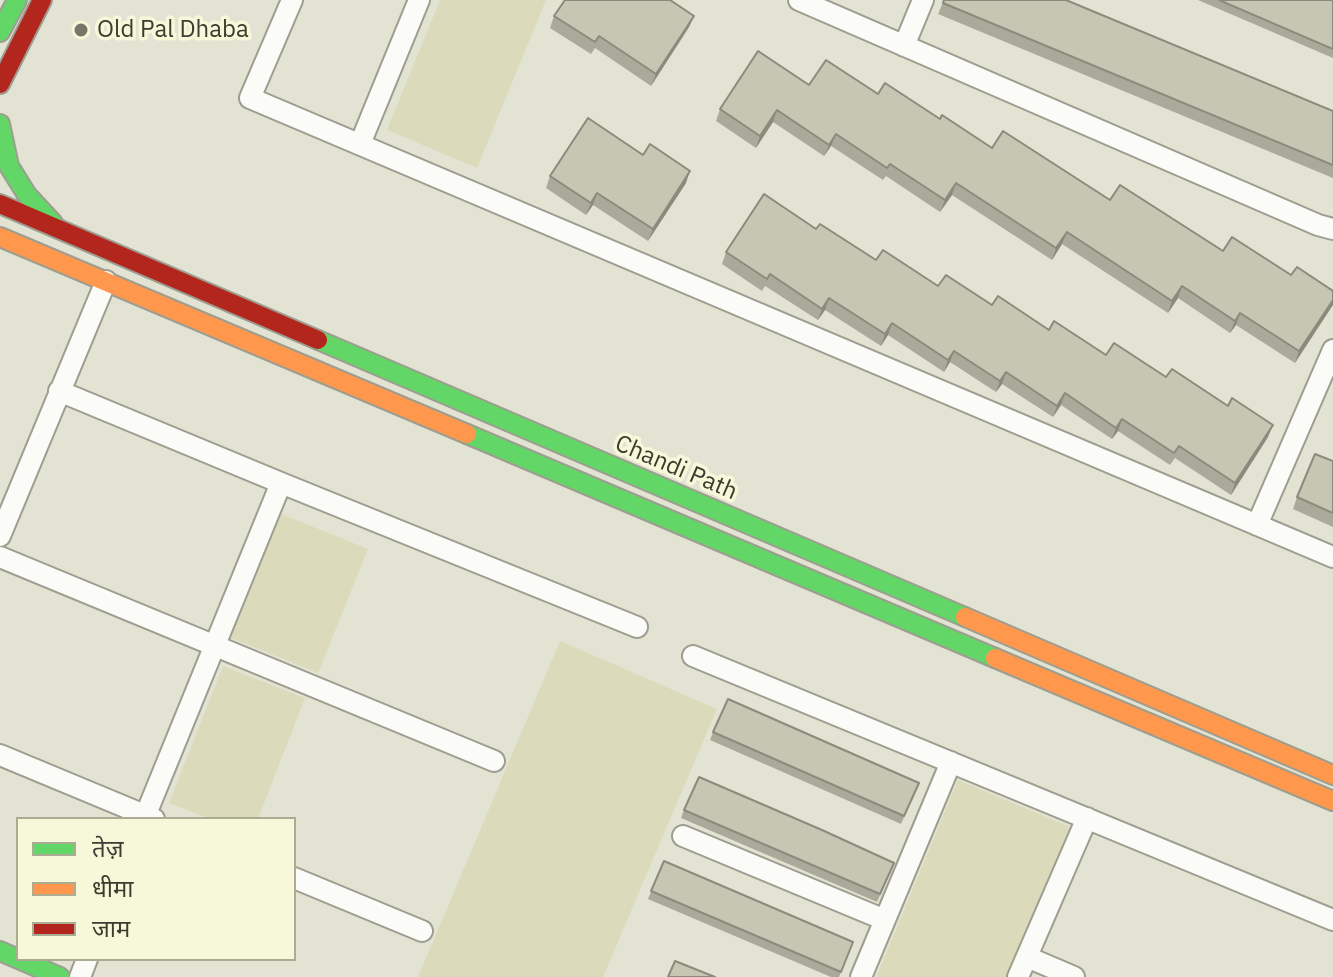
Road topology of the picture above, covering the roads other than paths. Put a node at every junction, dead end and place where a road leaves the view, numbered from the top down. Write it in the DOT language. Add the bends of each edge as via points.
graph roads {
  1 [pos="17,0"];
  2 [pos="292,0"];
  3 [pos="419,0"];
  4 [pos="799,0"];
  5 [pos="923,0"];
  6 [pos="38,2"];
  7 [pos="0,32"];
  8 [pos="904,46"];
  9 [pos="0,84"];
  10 [pos="0,124"];
  11 [pos="360,144"];
  12 [pos="0,204"];
  13 [pos="58,229"];
  14 [pos="1333,229"];
  15 [pos="0,237"];
  16 [pos="0,249"];
  17 [pos="36,252"];
  18 [pos="106,281"];
  19 [pos="1333,350"];
  20 [pos="59,391"];
  21 [pos="281,483"];
  22 [pos="1257,525"];
  23 [pos="0,536"];
  24 [pos="0,557"];
  25 [pos="1333,557"];
  26 [pos="637,627"];
  27 [pos="214,645"];
  28 [pos="693,656"];
  29 [pos="0,755"];
  30 [pos="494,761"];
  31 [pos="951,762"];
  32 [pos="1333,775"];
  33 [pos="1333,801"];
  34 [pos="145,817"];
  35 [pos="147,817"];
  36 [pos="1087,818"];
  37 [pos="683,836"];
  38 [pos="296,879"];
  39 [pos="885,920"];
  40 [pos="1333,920"];
  41 [pos="422,931"];
  42 [pos="1027,957"];
  43 [pos="23,961"];
  44 [pos="60,977"];
  45 [pos="861,977"];
  46 [pos="1018,977"];
  47 [pos="1074,977"];
  1 -- 7 [label="main road"];
  2 -- 11 [label="street" via="250,98"];
  3 -- 11 [label="street"];
  4 -- 8 [label="street"];
  5 -- 8 [label="street"];
  6 -- 9 [label="main road"];
  8 -- 14 [label="street"];
  10 -- 13 [label="main road" via="9,166"];
  11 -- 22 [label="street"];
  12 -- 13 [label="main road, Chandi Path"];
  13 -- 32 [label="main road, Chandi Path"];
  15 -- 17 [label="main road"];
  16 -- 17 [label="main road"];
  17 -- 18 [label="main road"];
  18 -- 20 [label="street"];
  18 -- 33 [label="main road"];
  19 -- 22 [label="street"];
  20 -- 21 [label="street"];
  20 -- 23 [label="street"];
  21 -- 26 [label="street"];
  21 -- 27 [label="street"];
  22 -- 25 [label="street"];
  24 -- 27 [label="street"];
  27 -- 30 [label="street"];
  27 -- 35 [label="street"];
  28 -- 31 [label="street"];
  29 -- 34 [label="street"];
  31 -- 36 [label="street"];
  31 -- 39 [label="street"];
  36 -- 40 [label="street"];
  36 -- 42 [label="street"];
  37 -- 39 [label="street"];
  38 -- 41 [label="street"];
  39 -- 45 [label="street"];
  42 -- 46 [label="street"];
  42 -- 47 [label="street"];
  43 -- 44 [label="main road"];
}
